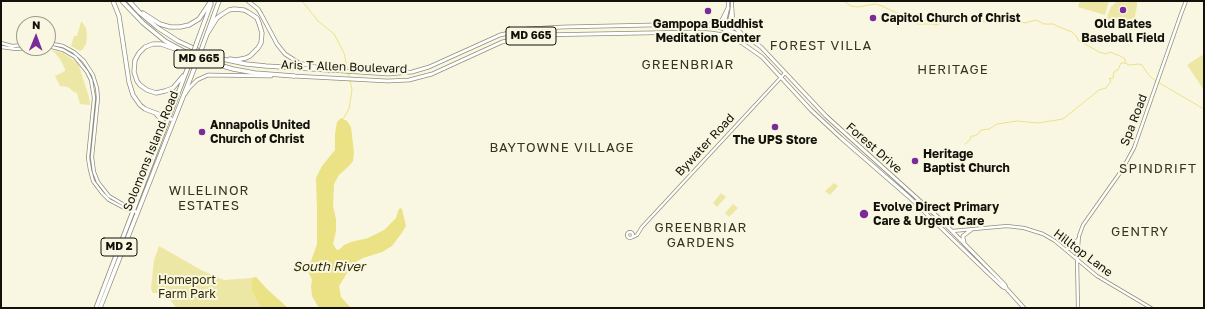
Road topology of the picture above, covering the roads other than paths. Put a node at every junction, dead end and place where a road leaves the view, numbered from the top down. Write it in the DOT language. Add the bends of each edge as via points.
graph roads {
  1 [pos="113,1"];
  2 [pos="122,1"];
  3 [pos="129,1"];
  4 [pos="211,1"];
  5 [pos="219,1"];
  6 [pos="248,1"];
  7 [pos="728,1"];
  8 [pos="732,1"];
  9 [pos="1186,1"];
  10 [pos="730,9"];
  11 [pos="705,25"];
  12 [pos="725,29"];
  13 [pos="207,34"];
  14 [pos="724,35"];
  15 [pos="747,37"];
  16 [pos="1,43"];
  17 [pos="56,44"];
  18 [pos="16,45"];
  19 [pos="1,47"];
  20 [pos="56,48"];
  21 [pos="16,49"];
  22 [pos="189,54"];
  23 [pos="214,56"];
  24 [pos="187,70"];
  25 [pos="330,70"];
  26 [pos="785,73"];
  27 [pos="294,76"];
  28 [pos="781,77"];
  29 [pos="799,88"];
  30 [pos="795,92"];
  31 [pos="181,101"];
  32 [pos="156,114"];
  33 [pos="169,118"];
  34 [pos="174,120"];
  35 [pos="161,137"];
  36 [pos="135,211"];
  37 [pos="971,230"];
  38 [pos="952,231"];
  39 [pos="945,232"];
  40 [pos="633,235"];
  41 [pos="1079,238"];
  42 [pos="964,244"];
  43 [pos="1065,249"];
  44 [pos="1077,259"];
  45 [pos="1006,288"];
  46 [pos="96,308"];
  47 [pos="100,308"];
  48 [pos="1024,308"];
  49 [pos="1078,308"];
  50 [pos="1151,308"];
  1 -- 32 [label="highway" via="119,16 133,95 140,105"];
  2 -- 22 [label="highway, Aris T Allen Boulevard / MD 665" via="154,32"];
  3 -- 4 [label="highway" via="155,21 175,27 194,22"];
  3 -- 23 [label="highway, Aris T Allen Boulevard / MD 665" via="168,35"];
  4 -- 24 [label="highway, Solomons Island Road / MD 2, bridge"];
  5 -- 13 [label="highway, Solomons Island Road / MD 2"];
  6 -- 25 [label="main road" via="258,9 285,54 299,63"];
  7 -- 10 [label="street"];
  8 -- 10 [label="street"];
  9 -- 41 [label="street, Spa Road" via="1131,154 1083,225"];
  10 -- 11 [label="main road" via="718,23"];
  10 -- 12 [label="street"];
  10 -- 15 [label="main road" via="733,26"];
  11 -- 12 [label="main road, Aris T Allen Boulevard / MD 665"];
  11 -- 25 [label="main road, Aris T Allen Boulevard / MD 665" via="570,26 526,29 500,36 420,70 396,74"];
  12 -- 14 [label="street"];
  12 -- 15 [label="main road, Forest Drive / MD 665"];
  13 -- 23 [label="highway" via="221,15 234,9 244,10 253,15 261,28 261,43 250,56 236,60"];
  13 -- 31 [label="highway, Solomons Island Road / MD 2, bridge"];
  14 -- 27 [label="main road, Aris T Allen Boulevard / MD 665" via="696,32 528,36 502,42 432,74 409,80"];
  14 -- 28 [label="main road, Forest Drive / MD 665" via="753,50"];
  15 -- 26 [label="main road, Forest Drive / MD 665" via="768,53"];
  16 -- 18 [label="street"];
  17 -- 36 [label="street" via="74,52 94,75 98,98 92,157 94,172 109,196"];
  19 -- 21 [label="street"];
  20 -- 36 [label="street" via="79,60 91,80 94,98 88,151 91,175 96,186 109,200"];
  22 -- 24 [label="highway" via="164,44 153,44 142,49 134,64 134,72 140,85 156,93 173,88"];
  22 -- 27 [label="highway, Aris T Allen Boulevard / MD 665" via="233,69"];
  23 -- 25 [label="highway, Aris T Allen Boulevard / MD 665" via="257,66"];
  24 -- 33 [label="highway, Solomons Island Road / MD 2"];
  26 -- 28 [label="street, Bywater Road"];
  26 -- 29 [label="main road, Forest Drive"];
  27 -- 31 [label="main road" via="208,75 193,83"];
  28 -- 30 [label="main road, Forest Drive"];
  28 -- 40 [label="street, Bywater Road" via="637,234"];
  29 -- 30 [label="main road"];
  29 -- 38 [label="main road, Forest Drive" via="848,137"];
  30 -- 39 [label="main road, Forest Drive" via="811,110"];
  31 -- 34 [label="highway, Solomons Island Road / MD 2"];
  32 -- 33 [label="highway"];
  32 -- 35 [label="highway" via="162,120"];
  33 -- 34 [label="highway"];
  33 -- 35 [label="highway, Solomons Island Road / MD 2"];
  34 -- 36 [label="highway, Solomons Island Road / MD 2"];
  35 -- 36 [label="highway, Solomons Island Road / MD 2"];
  36 -- 46 [label="highway, Solomons Island Road / MD 2"];
  36 -- 47 [label="highway, Solomons Island Road / MD 2"];
  37 -- 38 [label="street, Hilltop Lane"];
  37 -- 42 [label="main road" via="962,238"];
  37 -- 43 [label="street, Hilltop Lane" via="1007,226 1024,228 1043,234"];
  38 -- 39 [label="main road"];
  38 -- 42 [label="main road, Forest Drive"];
  39 -- 45 [label="main road, Forest Drive"];
  41 -- 43 [label="street" via="1074,248"];
  41 -- 44 [label="street, Spa Road"];
  42 -- 45 [label="main road, Forest Drive"];
  43 -- 44 [label="street, Hilltop Lane"];
  44 -- 49 [label="street, Spa Road"];
  44 -- 50 [label="street, Hilltop Lane" via="1108,283"];
  45 -- 48 [label="main road, Forest Drive"];
}
